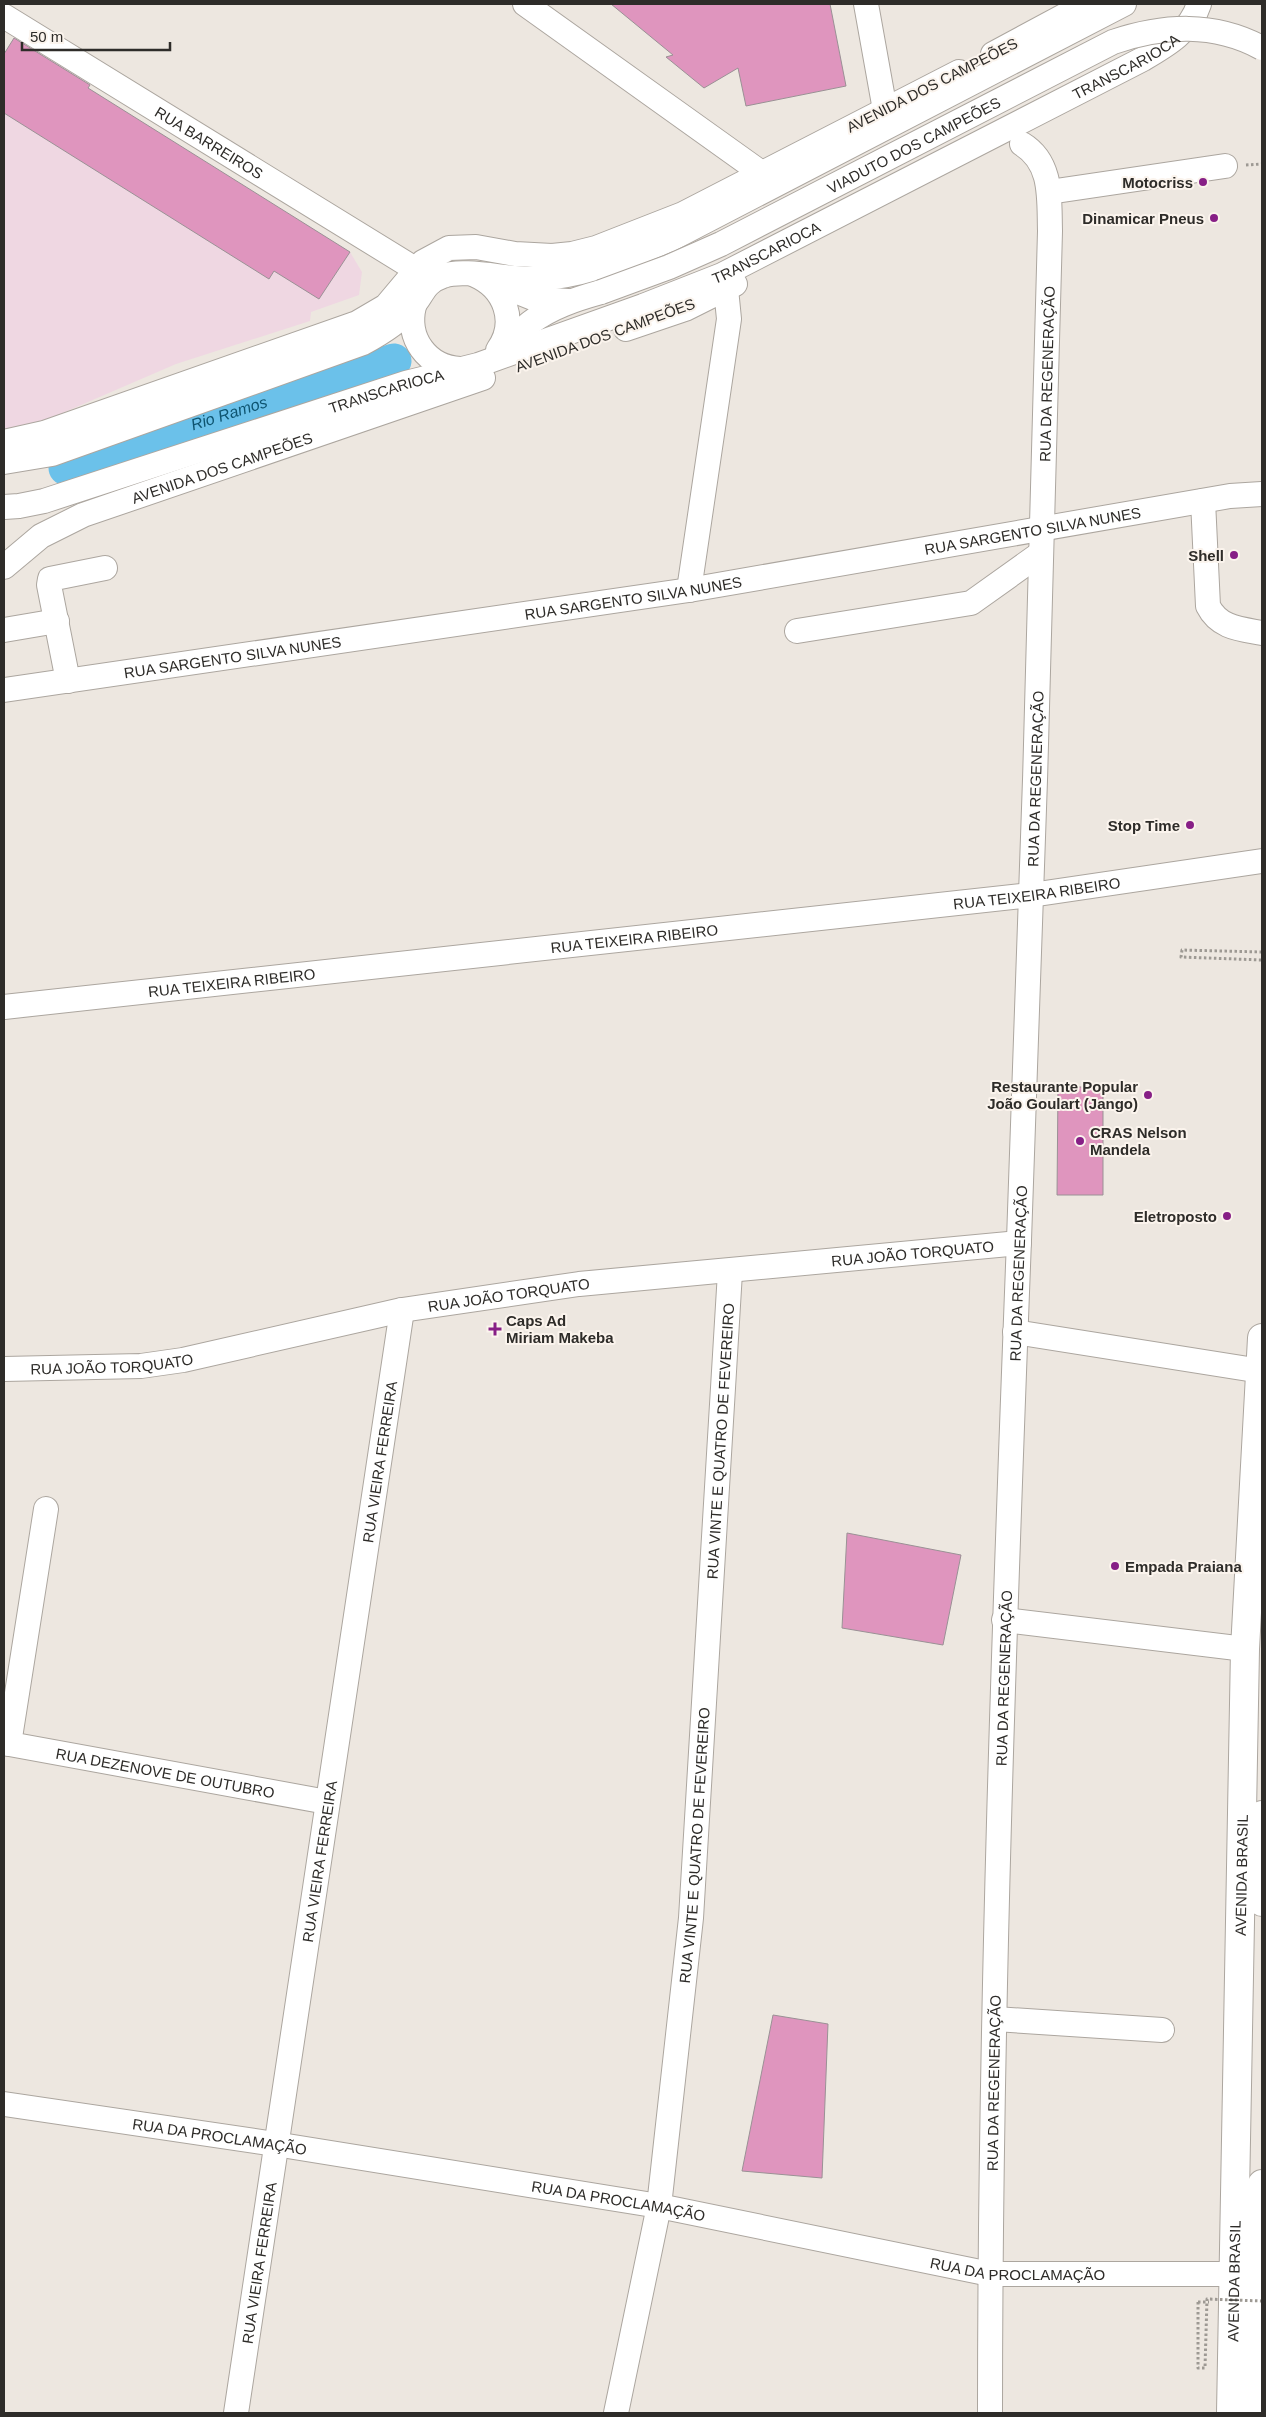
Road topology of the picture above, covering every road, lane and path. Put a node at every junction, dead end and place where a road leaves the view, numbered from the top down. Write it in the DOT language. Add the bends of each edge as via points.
graph roads {
  1 [pos="525,4"];
  2 [pos="866,4"];
  3 [pos="1086,4"];
  4 [pos="1124,4"];
  5 [pos="1199,4"];
  6 [pos="4,16"];
  7 [pos="1262,48"];
  8 [pos="1184,52"];
  9 [pos="885,110"];
  10 [pos="1022,144"];
  11 [pos="1225,166"];
  12 [pos="760,172"];
  13 [pos="1049,192"];
  14 [pos="424,275"];
  15 [pos="475,275"];
  16 [pos="726,289"];
  17 [pos="570,301"];
  18 [pos="414,306"];
  19 [pos="474,365"];
  20 [pos="4,442"];
  21 [pos="4,462"];
  22 [pos="1262,494"];
  23 [pos="1203,501"];
  24 [pos="4,507"];
  25 [pos="1041,529"];
  26 [pos="27,548"];
  27 [pos="1041,553"];
  28 [pos="4,567"];
  29 [pos="106,568"];
  30 [pos="50,579"];
  31 [pos="690,590"];
  32 [pos="57,621"];
  33 [pos="4,630"];
  34 [pos="797,631"];
  35 [pos="1262,633"];
  36 [pos="68,681"];
  37 [pos="4,690"];
  38 [pos="1262,861"];
  39 [pos="1031,895"];
  40 [pos="1262,952"];
  41 [pos="1262,960"];
  42 [pos="4,1007"];
  43 [pos="1019,1242"];
  44 [pos="730,1272"];
  45 [pos="402,1310"];
  46 [pos="1015,1332"];
  47 [pos="1262,1338"];
  48 [pos="4,1369"];
  49 [pos="1261,1371"];
  50 [pos="46,1509"];
  51 [pos="1004,1620"];
  52 [pos="1245,1649"];
  53 [pos="6,1744"];
  54 [pos="327,1802"];
  55 [pos="1262,1815"];
  56 [pos="1262,1902"];
  57 [pos="995,2019"];
  58 [pos="1162,2030"];
  59 [pos="4,2104"];
  60 [pos="275,2144"];
  61 [pos="1262,2184"];
  62 [pos="659,2206"];
  63 [pos="990,2274"];
  64 [pos="1235,2274"];
  65 [pos="1262,2301"];
  66 [pos="1198,2302"];
  67 [pos="236,2413"];
  68 [pos="616,2413"];
  69 [pos="990,2413"];
  70 [pos="1232,2413"];
  71 [pos="1257,2413"];
  1 -- 12 [label="street"];
  2 -- 9 [label="street"];
  3 -- 9 [label="street, AVENIDA DOS CAMPEÕES"];
  4 -- 15 [label="street" via="670,240 606,265 572,274 533,279"];
  5 -- 19 [label="street, TRANSCARIOCA" via="1182,33 1150,55 722,274 643,306"];
  6 -- 14 [label="street, RUA BARREIROS"];
  7 -- 17 [label="street, VIADUTO DOS CAMPEÕES, bridge" via="1229,34 1190,28 1155,30 1114,42 721,244 669,267"];
  8 -- 10 [label="street" via="1057,117"];
  9 -- 12 [label="street, AVENIDA DOS CAMPEÕES"];
  10 -- 13 [label="street, RUA DA REGENERAÇÃO" via="1039,158"];
  10 -- 16 [label="street, AVENIDA DOS CAMPEÕES" via="997,147"];
  11 -- 13 [label="street"];
  12 -- 14 [label="street, AVENIDA DOS CAMPEÕES" via="683,214 596,248 552,256 463,246 449,248 436,254"];
  13 -- 25 [label="street, RUA DA REGENERAÇÃO" via="1050,260"];
  14 -- 15 [label="street"];
  14 -- 18 [label="street"];
  14 -- 20 [label="street" via="386,306 357,323 44,433"];
  15 -- 17 [label="street" via="527,297"];
  15 -- 19 [label="street" via="501,296 508,325 497,351"];
  16 -- 26 [label="street, AVENIDA DOS CAMPEÕES" via="685,309 83,515 41,536"];
  16 -- 31 [label="street" via="729,319"];
  17 -- 19 [label="street" via="530,323 500,352"];
  18 -- 19 [label="street" via="413,330 423,352 438,364 454,368"];
  18 -- 21 [label="street" via="391,326 363,342 52,454"];
  19 -- 24 [label="street, TRANSCARIOCA" via="406,383 44,501"];
  22 -- 23 [label="street, RUA SARGENTO SILVA NUNES"];
  23 -- 25 [label="street, RUA SARGENTO SILVA NUNES"];
  23 -- 35 [label="street" via="1208,606 1213,616 1225,626"];
  25 -- 27 [label="street, RUA DA REGENERAÇÃO"];
  25 -- 31 [label="street, RUA SARGENTO SILVA NUNES"];
  26 -- 28 [label="street, AVENIDA DOS CAMPEÕES"];
  26 -- 30 [label="street"];
  27 -- 34 [label="street" via="971,603"];
  27 -- 39 [label="street, RUA DA REGENERAÇÃO"];
  29 -- 30 [label="street"];
  30 -- 32 [label="street"];
  31 -- 36 [label="street, RUA SARGENTO SILVA NUNES"];
  32 -- 33 [label="street"];
  32 -- 36 [label="street"];
  36 -- 37 [label="street, RUA SARGENTO SILVA NUNES"];
  38 -- 39 [label="street, RUA TEIXEIRA RIBEIRO"];
  39 -- 42 [label="street, RUA TEIXEIRA RIBEIRO"];
  39 -- 43 [label="street, RUA DA REGENERAÇÃO"];
  40 -- 41 [label="path" via="1182,950 1181,957"];
  43 -- 44 [label="street, RUA JOÃO TORQUATO"];
  43 -- 46 [label="street, RUA DA REGENERAÇÃO"];
  44 -- 45 [label="street, RUA JOÃO TORQUATO" via="579,1284"];
  44 -- 62 [label="street, RUA VINTE E QUATRO DE FEVEREIRO" via="691,1918"];
  45 -- 48 [label="street, RUA JOÃO TORQUATO" via="183,1360 105,1368"];
  45 -- 54 [label="street, RUA VIEIRA FERREIRA"];
  46 -- 49 [label="street"];
  46 -- 51 [label="street, RUA DA REGENERAÇÃO"];
  47 -- 49 [label="highway, AVENIDA BRASIL"];
  49 -- 52 [label="highway, AVENIDA BRASIL"];
  50 -- 53 [label="street"];
  51 -- 52 [label="street"];
  51 -- 57 [label="street, RUA DA REGENERAÇÃO"];
  52 -- 64 [label="highway, AVENIDA BRASIL"];
  53 -- 54 [label="street, RUA DEZENOVE DE OUTUBRO"];
  54 -- 60 [label="street, RUA VIEIRA FERREIRA"];
  55 -- 56 [label="highway"];
  57 -- 58 [label="street"];
  57 -- 63 [label="street, RUA DA REGENERAÇÃO"];
  59 -- 60 [label="street, RUA DA PROCLAMAÇÃO"];
  60 -- 62 [label="street, RUA DA PROCLAMAÇÃO"];
  60 -- 67 [label="street, RUA VIEIRA FERREIRA"];
  61 -- 71 [label="highway, AVENIDA BRASIL"];
  62 -- 63 [label="street, RUA DA PROCLAMAÇÃO"];
  62 -- 68 [label="street, RUA VINTE E QUATRO DE FEVEREIRO"];
  63 -- 64 [label="street, RUA DA PROCLAMAÇÃO"];
  63 -- 69 [label="street, RUA DA REGENERAÇÃO"];
  64 -- 70 [label="highway, AVENIDA BRASIL"];
  65 -- 66 [label="path, bridge" via="1207,2300 1205,2368 1198,2368"];
}
